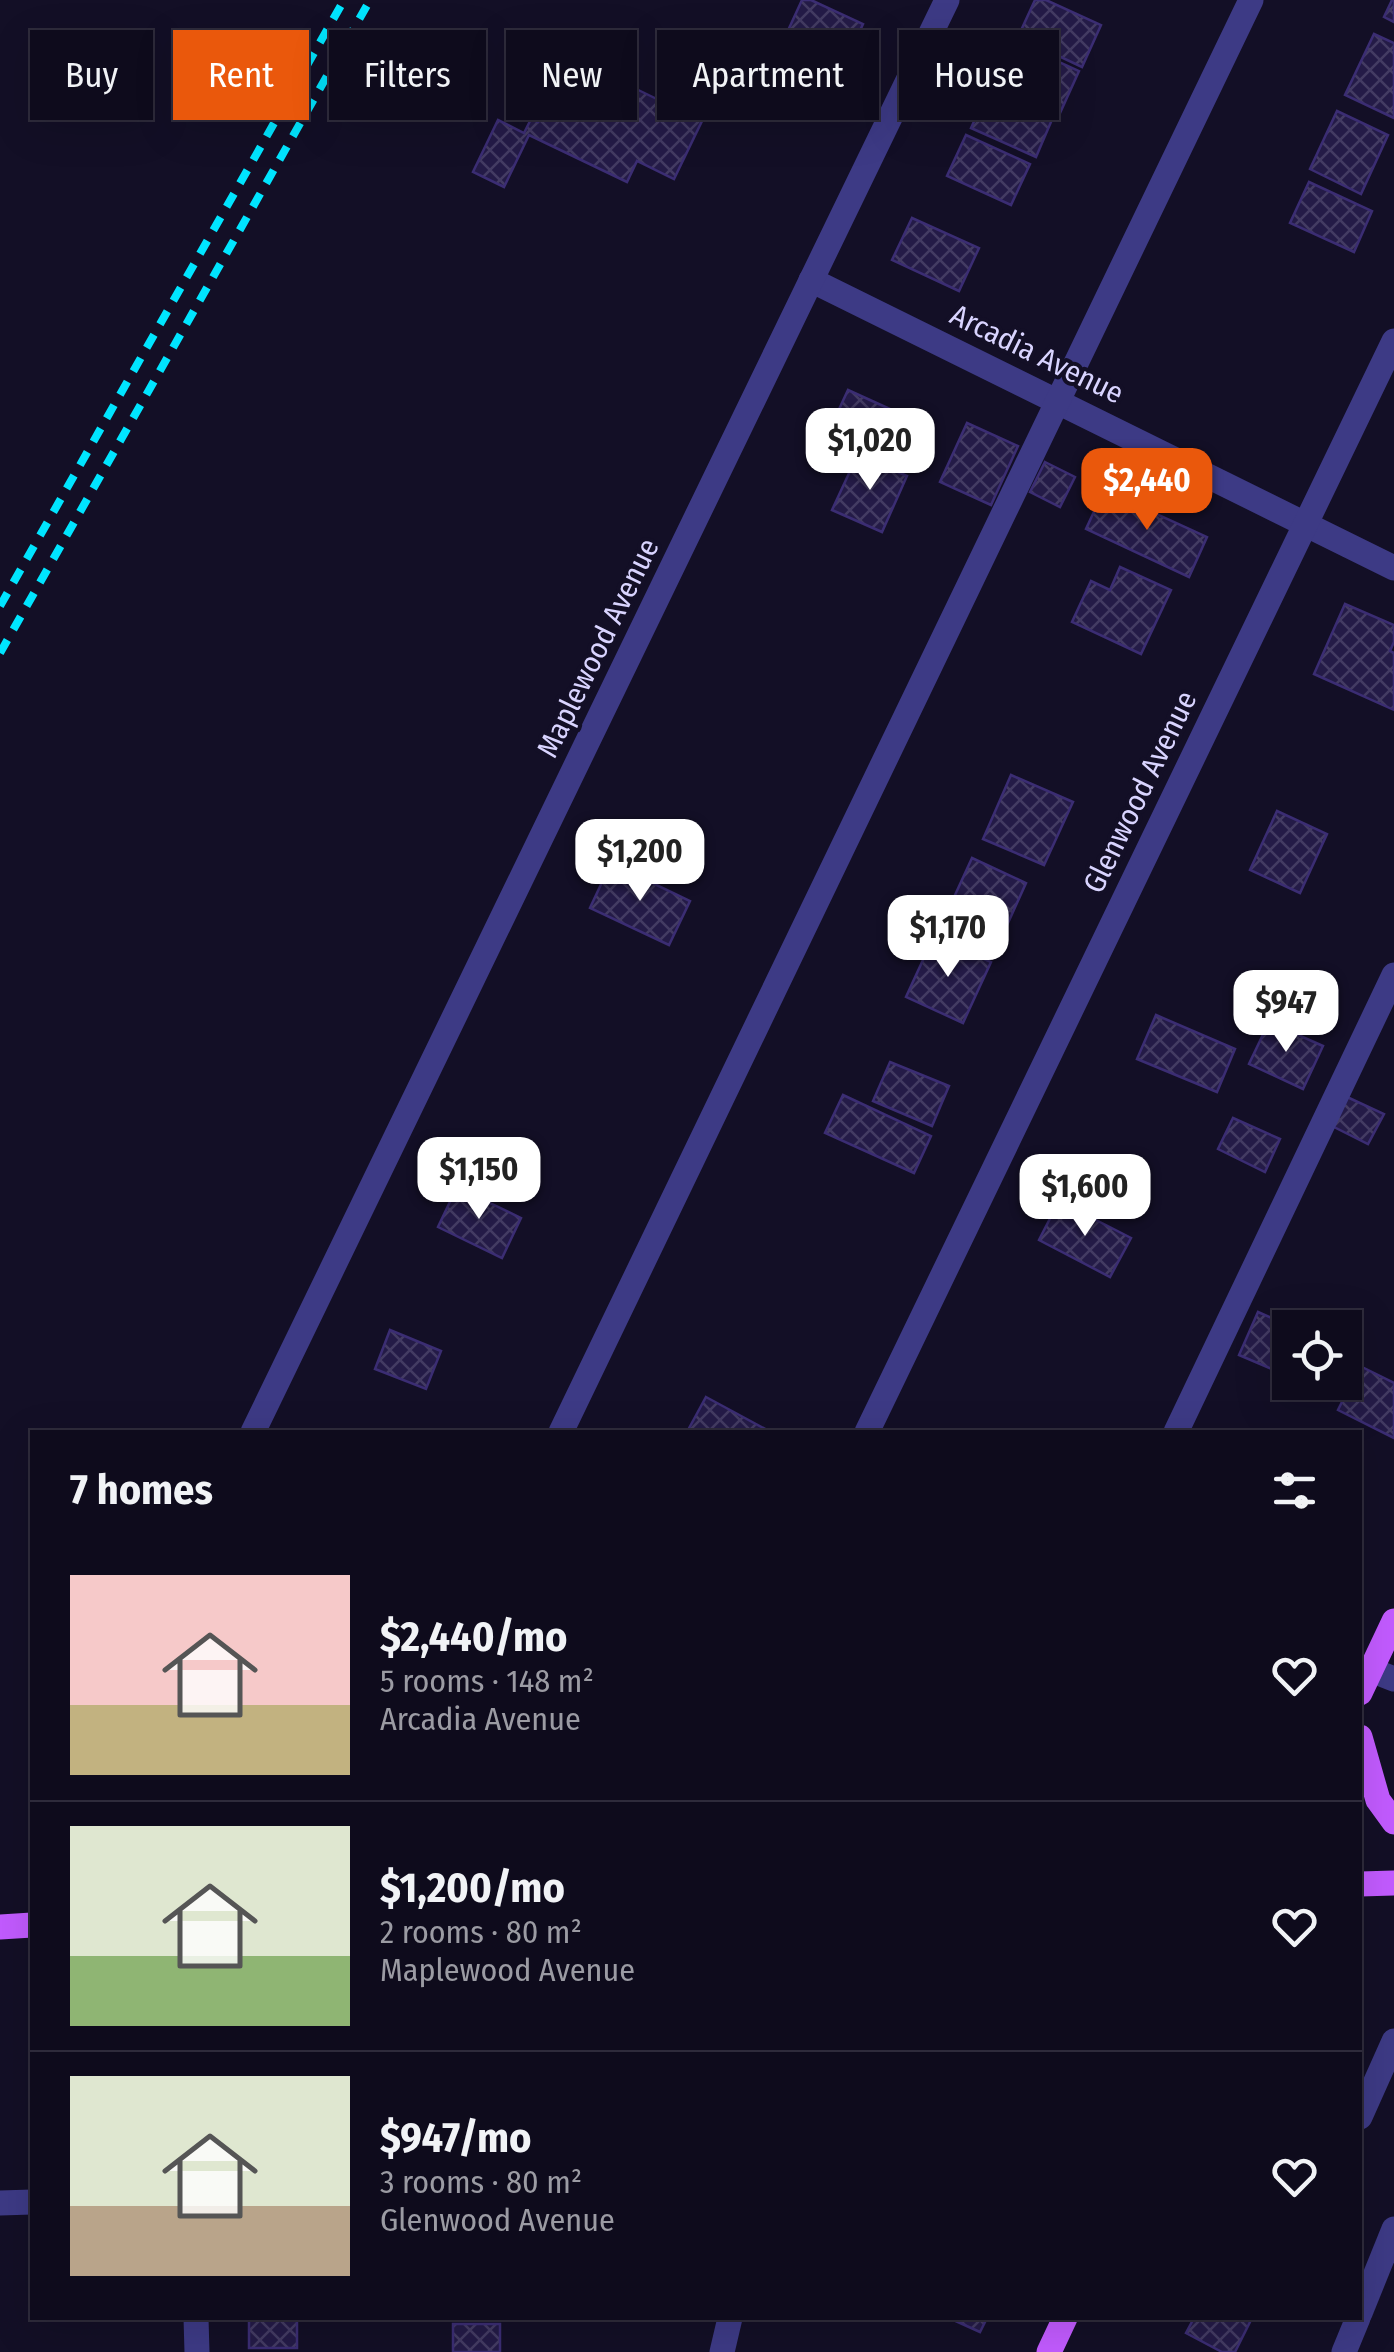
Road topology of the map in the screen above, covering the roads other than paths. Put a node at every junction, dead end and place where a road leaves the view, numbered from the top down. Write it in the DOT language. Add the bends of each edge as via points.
graph roads {
  1 [pos="946,0"];
  2 [pos="1251,0"];
  3 [pos="811,280"];
  4 [pos="1394,341"];
  5 [pos="1058,400"];
  6 [pos="1307,524"];
  7 [pos="1394,568"];
  8 [pos="1394,975"];
  9 [pos="254,1430"];
  10 [pos="562,1430"];
  11 [pos="867,1430"];
  12 [pos="1177,1430"];
  13 [pos="1394,1621"];
  14 [pos="1375,1680"];
  15 [pos="1362,1743"];
  16 [pos="1394,1822"];
  17 [pos="1394,1882"];
  18 [pos="1362,1884"];
  19 [pos="30,1925"];
  20 [pos="0,1927"];
  21 [pos="1394,2041"];
  22 [pos="1362,2113"];
  23 [pos="0,2202"];
  24 [pos="30,2202"];
  25 [pos="1394,2229"];
  26 [pos="1362,2308"];
  27 [pos="196,2320"];
  28 [pos="730,2320"];
  29 [pos="1064,2320"];
  30 [pos="1357,2320"];
  31 [pos="197,2352"];
  32 [pos="722,2352"];
  33 [pos="1049,2352"];
  34 [pos="1344,2352"];
  1 -- 3 [label="street, Maplewood Avenue"];
  2 -- 5 [label="street"];
  3 -- 5 [label="street, Arcadia Avenue"];
  3 -- 9 [label="street, Maplewood Avenue"];
  4 -- 6 [label="street, Glenwood Avenue"];
  5 -- 6 [label="street, Arcadia Avenue"];
  5 -- 10 [label="street"];
  6 -- 7 [label="street, Arcadia Avenue"];
  6 -- 11 [label="street, Glenwood Avenue"];
  8 -- 12 [label="street"];
  13 -- 14 [label="main road"];
  15 -- 16 [label="main road" via="1378,1800"];
  17 -- 18 [label="main road"];
  19 -- 20 [label="main road"];
  21 -- 22 [label="street"];
  23 -- 24 [label="street"];
  25 -- 26 [label="street"];
  27 -- 31 [label="street"];
  28 -- 32 [label="street"];
  29 -- 33 [label="main road"];
  30 -- 34 [label="street"];
}
